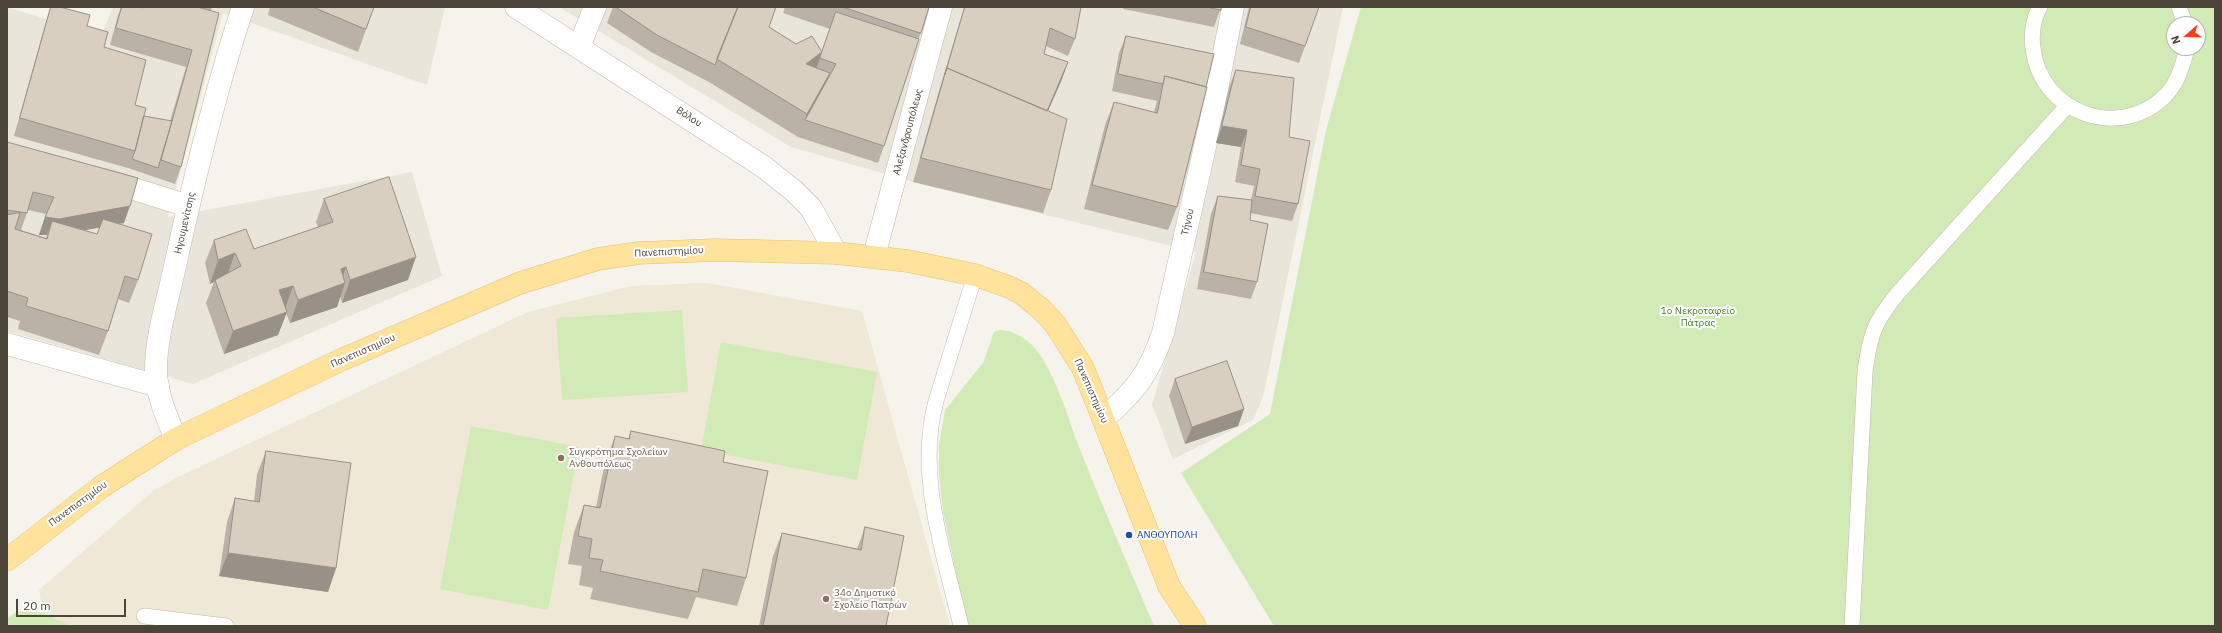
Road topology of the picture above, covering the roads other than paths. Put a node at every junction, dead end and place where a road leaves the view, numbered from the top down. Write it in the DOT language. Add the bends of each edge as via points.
graph roads {
  1 [pos="243,7"];
  2 [pos="516,7"];
  3 [pos="595,7"];
  4 [pos="941,7"];
  5 [pos="1234,7"];
  6 [pos="2040,7"];
  7 [pos="579,47"];
  8 [pos="2184,56"];
  9 [pos="2067,106"];
  10 [pos="90,175"];
  11 [pos="188,206"];
  12 [pos="836,253"];
  13 [pos="874,256"];
  14 [pos="975,275"];
  15 [pos="7,344"];
  16 [pos="158,386"];
  17 [pos="1104,419"];
  18 [pos="176,440"];
  19 [pos="7,560"];
  20 [pos="144,616"];
  21 [pos="226,626"];
  22 [pos="961,626"];
  23 [pos="1195,626"];
  24 [pos="1852,626"];
  1 -- 11 [label="street, Ηγουμενίτσης" via="222,73"];
  2 -- 7 [label="street, Βόλου"];
  3 -- 7 [label="street"];
  4 -- 13 [label="street, Αλεξανδρουπόλεως"];
  5 -- 17 [label="street, Τήνου" via="1163,333 1142,380"];
  6 -- 9 [label="lane" via="2032,41 2034,56 2045,85"];
  7 -- 12 [label="street, Βόλου" via="721,138 794,191 811,208"];
  8 -- 9 [label="lane" via="2176,80 2166,94 2139,113 2110,119 2080,113"];
  9 -- 24 [label="lane" via="1880,314 1869,340 1865,372"];
  10 -- 11 [label="street"];
  11 -- 16 [label="street, Ηγουμενίτσης" via="158,344"];
  12 -- 13 [label="main road, Πανεπιστημίου"];
  12 -- 18 [label="main road, Πανεπιστημίου" via="666,250 598,259 482,298 335,364"];
  13 -- 14 [label="main road, Πανεπιστημίου"];
  14 -- 17 [label="main road, Πανεπιστημίου" via="1021,293 1041,309 1083,368"];
  14 -- 22 [label="lane" via="931,419 927,454 932,496"];
  15 -- 16 [label="street"];
  16 -- 18 [label="street, Ηγουμενίτσης"];
  17 -- 23 [label="main road, Πανεπιστημίου" via="1169,586"];
  18 -- 19 [label="main road, Πανεπιστημίου" via="101,487"];
  20 -- 21 [label="lane"];
}
